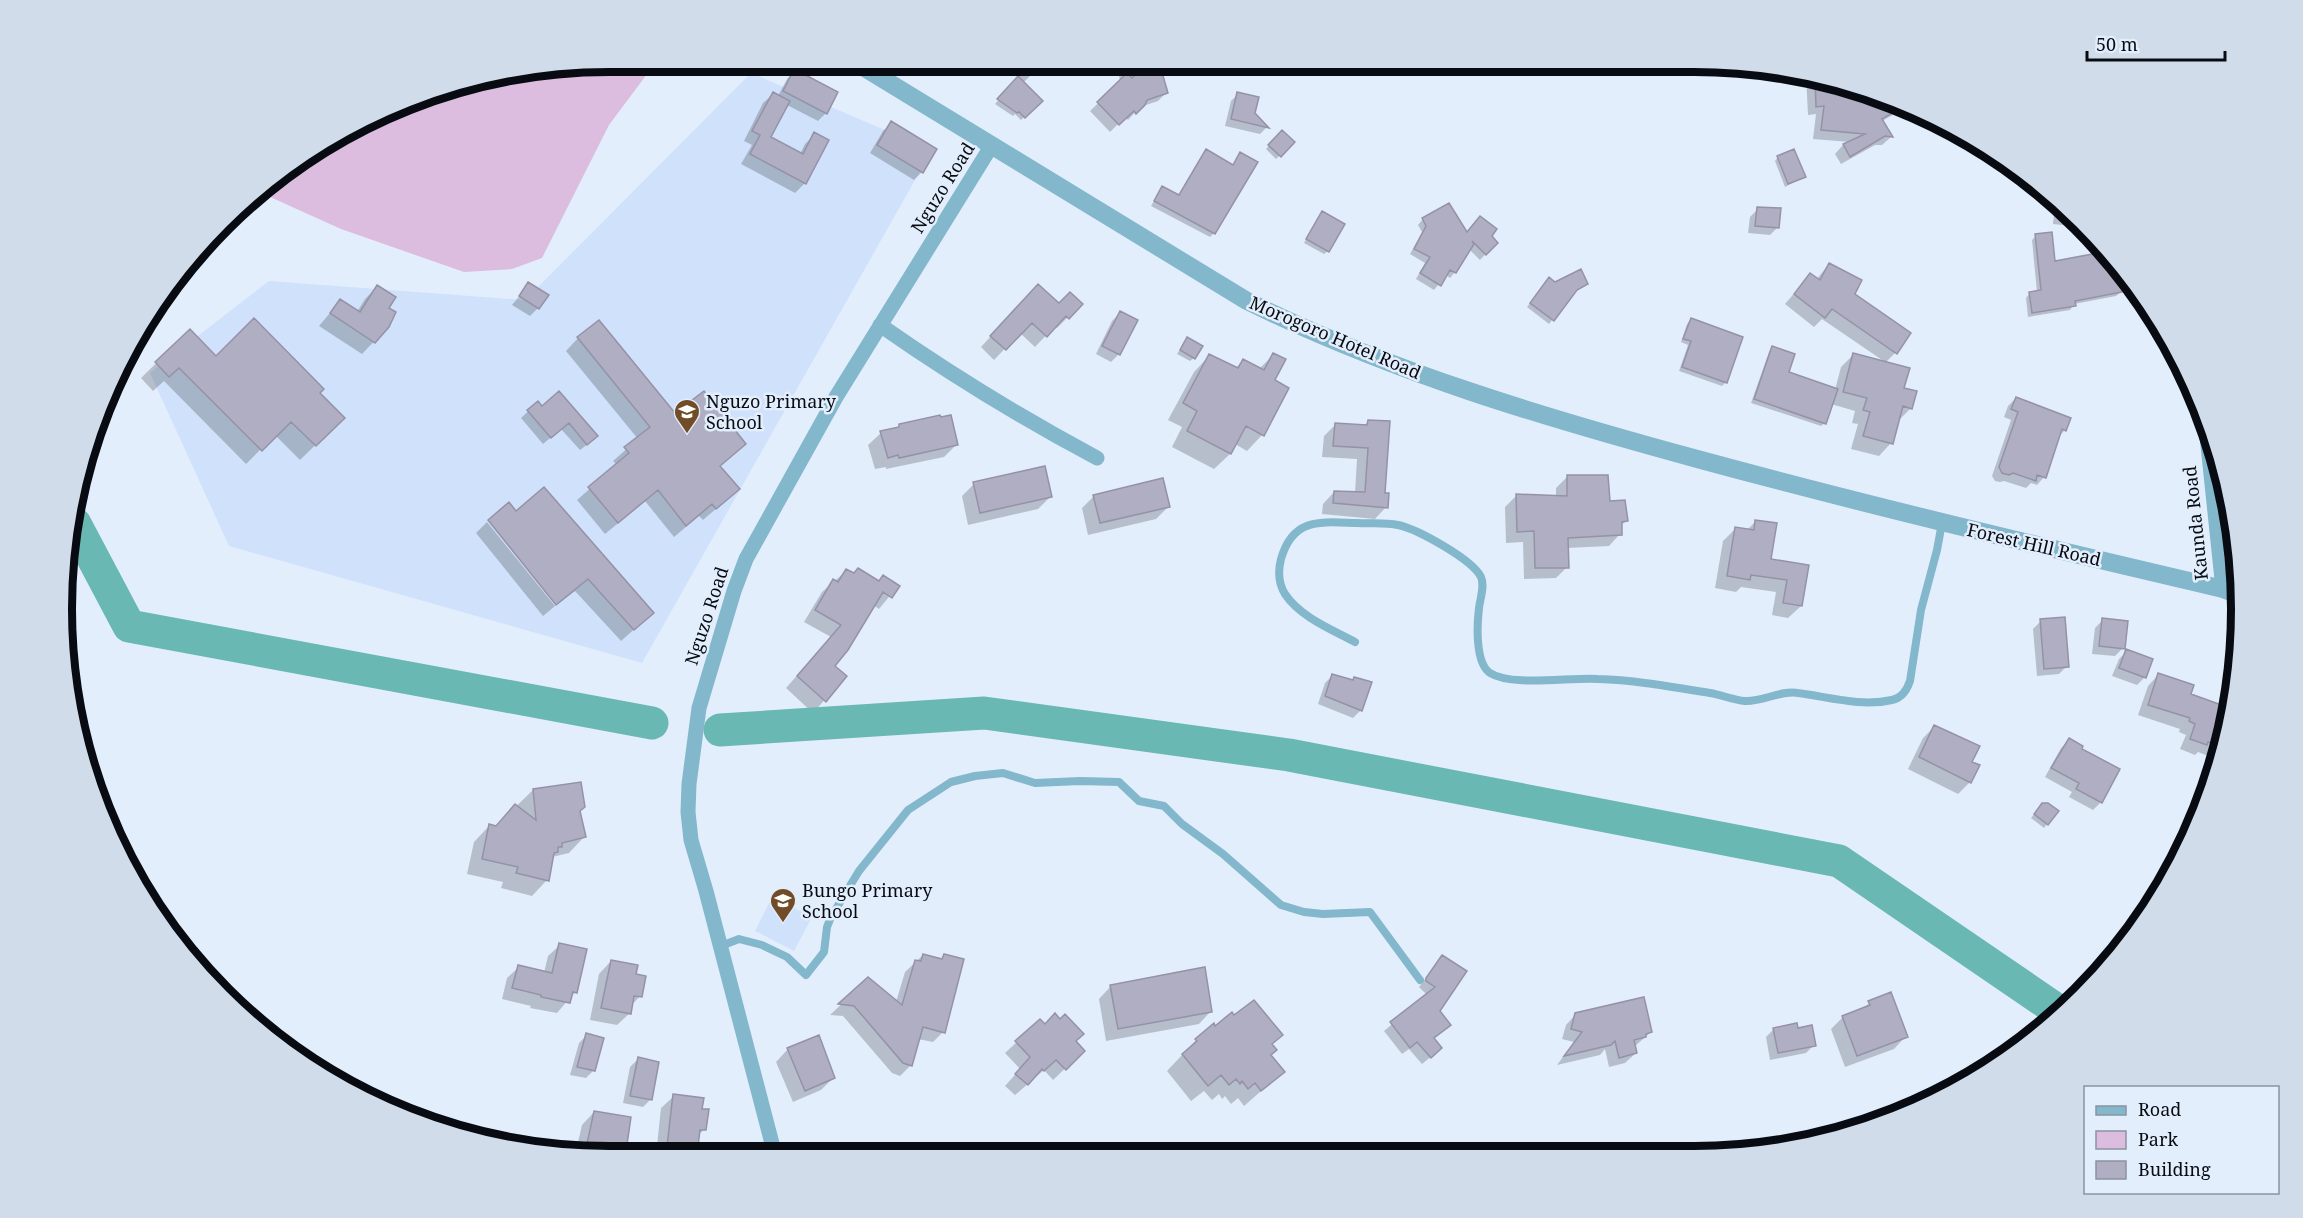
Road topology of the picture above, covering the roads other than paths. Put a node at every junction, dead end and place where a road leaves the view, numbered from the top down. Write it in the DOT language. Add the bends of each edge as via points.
graph roads {
  1 [pos="872,72"];
  2 [pos="993,144"];
  3 [pos="880,325"];
  4 [pos="1097,458"];
  5 [pos="2213,469"];
  6 [pos="1830,495"];
  7 [pos="1941,523"];
  8 [pos="2230,588"];
  9 [pos="2231,592"];
  10 [pos="1355,642"];
  11 [pos="720,943"];
  12 [pos="1420,980"];
  13 [pos="773,1146"];
  1 -- 2 [label="street, Morogoro Hotel Road"];
  2 -- 3 [label="street, Nguzo Road"];
  2 -- 6 [label="street, Morogoro Hotel Road" via="1247,302 1296,326 1399,367 1599,432"];
  3 -- 4 [label="street" via="1028,422"];
  3 -- 11 [label="street, Nguzo Road" via="746,559 699,708 688,812 691,840"];
  5 -- 8 [label="street, Kaunda Road"];
  6 -- 7 [label="street, Forest Hill Road"];
  7 -- 9 [label="street, Forest Hill Road"];
  7 -- 10 [label="lane" via="1910,681 1905,692 1894,700 1857,702 1791,692 1747,701 1626,681 1503,678 1490,672 1482,662 1478,636 1482,583 1477,572 1459,556 1397,524 1335,522 1303,527 1293,534 1283,553 1279,580 1282,590 1304,612"];
  11 -- 12 [label="lane" via="739,939 762,945 787,957 806,975 824,952 831,917 859,871 908,810 951,782 1003,773 1035,783 1119,782 1139,801 1164,806 1281,905 1304,912 1370,912"];
  11 -- 13 [label="street, Nguzo Road"];
}
